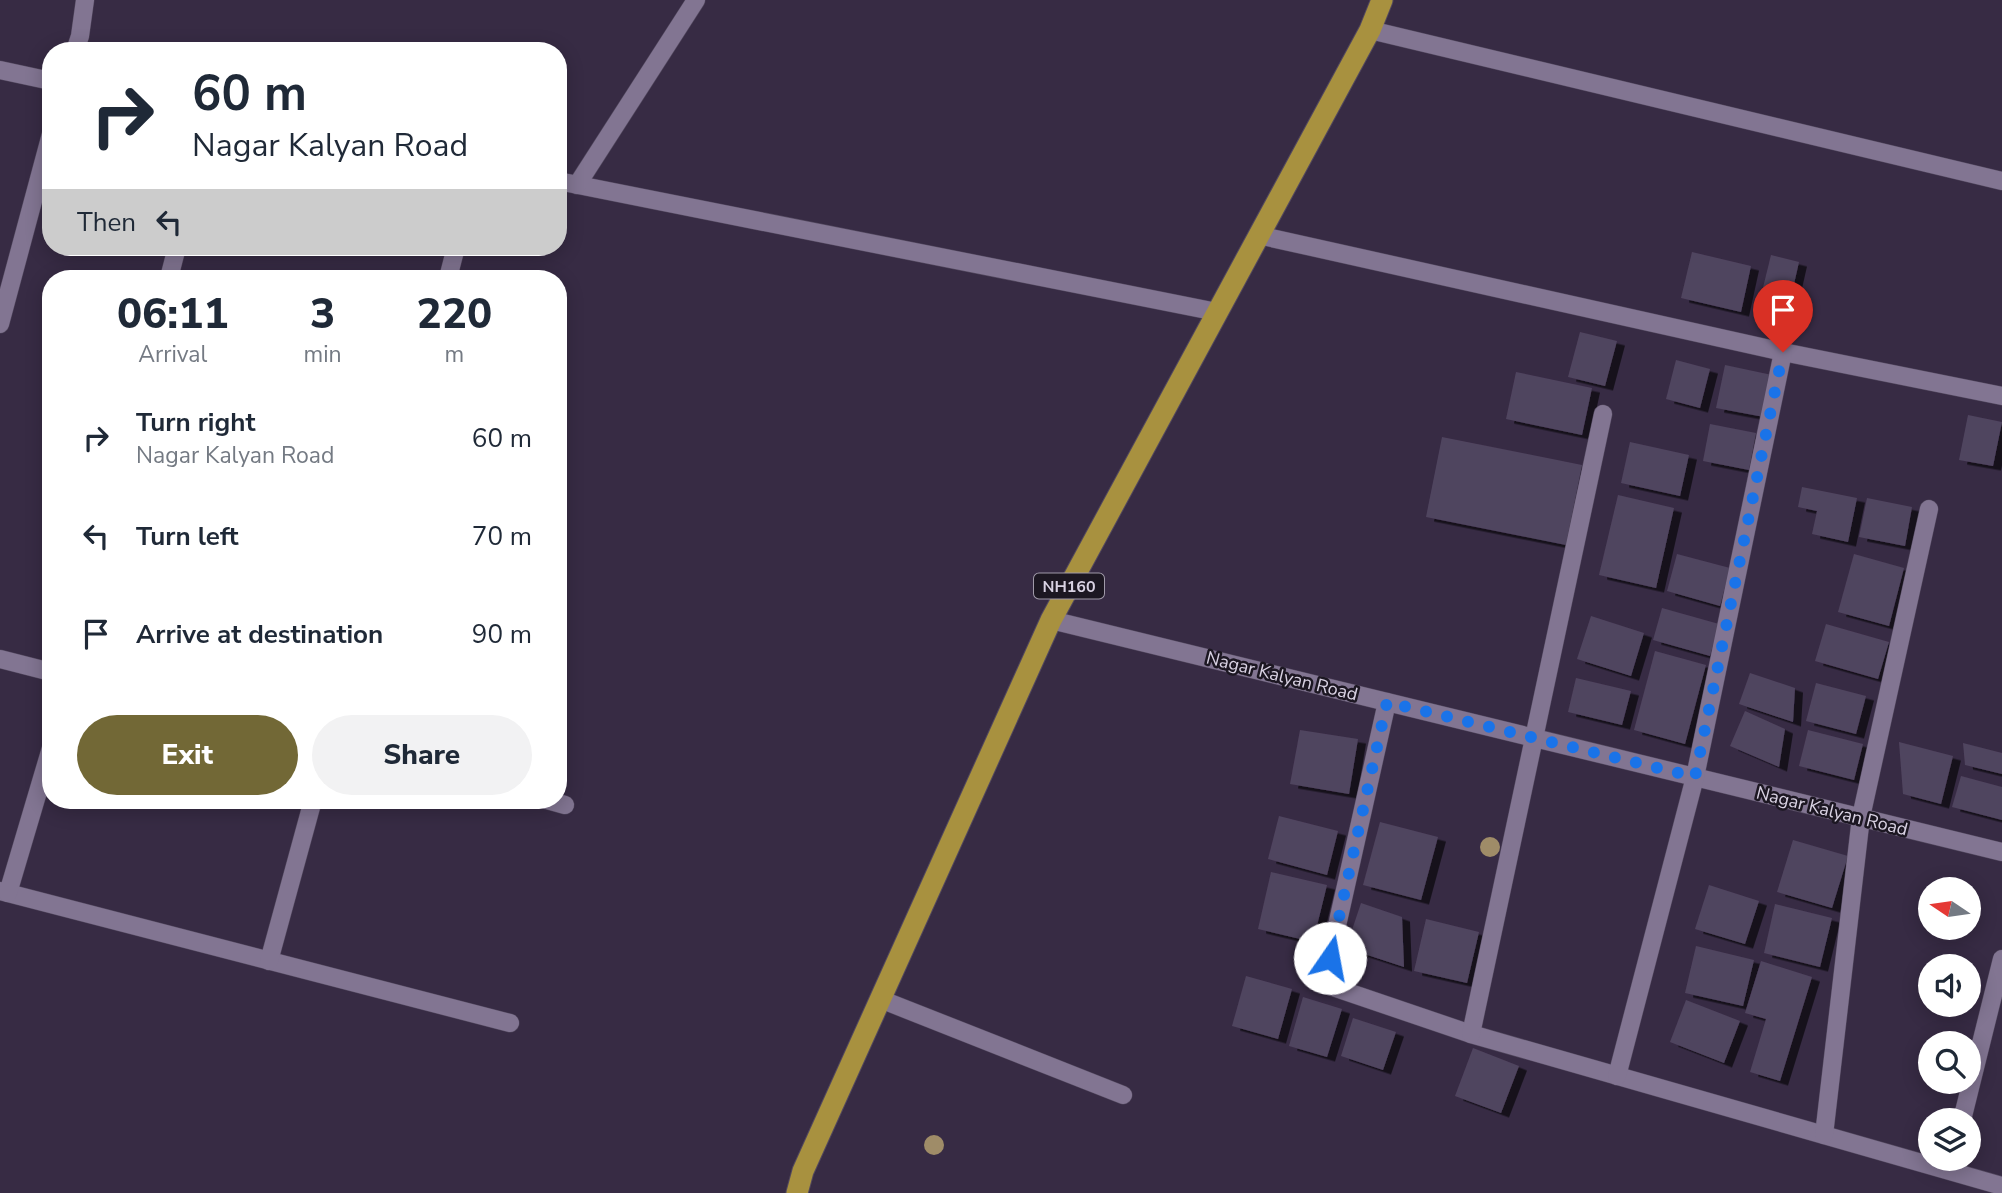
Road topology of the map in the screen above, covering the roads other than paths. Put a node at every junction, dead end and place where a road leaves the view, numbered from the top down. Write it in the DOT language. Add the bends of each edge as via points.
graph roads {
  1 [pos="85,0"];
  2 [pos="696,0"];
  3 [pos="1382,0"];
  4 [pos="1370,30"];
  5 [pos="78,42"];
  6 [pos="0,70"];
  7 [pos="42,78"];
  8 [pos="42,168"];
  9 [pos="2002,181"];
  10 [pos="567,183"];
  11 [pos="577,185"];
  12 [pos="1258,235"];
  13 [pos="1217,312"];
  14 [pos="0,324"];
  15 [pos="1783,352"];
  16 [pos="2002,396"];
  17 [pos="1603,414"];
  18 [pos="1929,509"];
  19 [pos="1051,620"];
  20 [pos="0,659"];
  21 [pos="42,670"];
  22 [pos="1387,702"];
  23 [pos="1534,737"];
  24 [pos="42,776"];
  25 [pos="1695,777"];
  26 [pos="311,809"];
  27 [pos="1861,817"];
  28 [pos="2002,852"];
  29 [pos="4,892"];
  30 [pos="2002,958"];
  31 [pos="269,961"];
  32 [pos="880,999"];
  33 [pos="510,1023"];
  34 [pos="1471,1034"];
  35 [pos="1617,1076"];
  36 [pos="1123,1095"];
  37 [pos="1965,1108"];
  38 [pos="1824,1135"];
  39 [pos="1918,1157"];
  40 [pos="1965,1171"];
  41 [pos="2002,1186"];
  42 [pos="797,1193"];
  1 -- 5 [label="street"];
  2 -- 11 [label="street"];
  3 -- 4 [label="highway, NH160"];
  4 -- 9 [label="street"];
  4 -- 12 [label="highway, NH160"];
  6 -- 7 [label="street"];
  8 -- 14 [label="street"];
  10 -- 11 [label="street"];
  11 -- 13 [label="street"];
  12 -- 13 [label="highway, NH160"];
  12 -- 15 [label="street"];
  13 -- 19 [label="highway, NH160"];
  15 -- 16 [label="street"];
  15 -- 25 [label="street"];
  17 -- 23 [label="street"];
  18 -- 27 [label="street"];
  19 -- 22 [label="street, Nagar Kalyan Road"];
  19 -- 32 [label="highway, NH160"];
  20 -- 21 [label="street"];
  22 -- 23 [label="street, Nagar Kalyan Road"];
  22 -- 34 [label="street" via="1324,984"];
  23 -- 25 [label="street, Nagar Kalyan Road"];
  23 -- 34 [label="street"];
  24 -- 29 [label="street"];
  25 -- 27 [label="street, Nagar Kalyan Road"];
  25 -- 35 [label="street"];
  26 -- 31 [label="street"];
  27 -- 28 [label="street, Nagar Kalyan Road"];
  27 -- 38 [label="street"];
  29 -- 31 [label="street"];
  30 -- 37 [label="street"];
  31 -- 33 [label="street"];
  32 -- 36 [label="street"];
  32 -- 42 [label="highway, NH160"];
  34 -- 35 [label="street"];
  35 -- 38 [label="street"];
  38 -- 39 [label="street"];
  40 -- 41 [label="street"];
}
